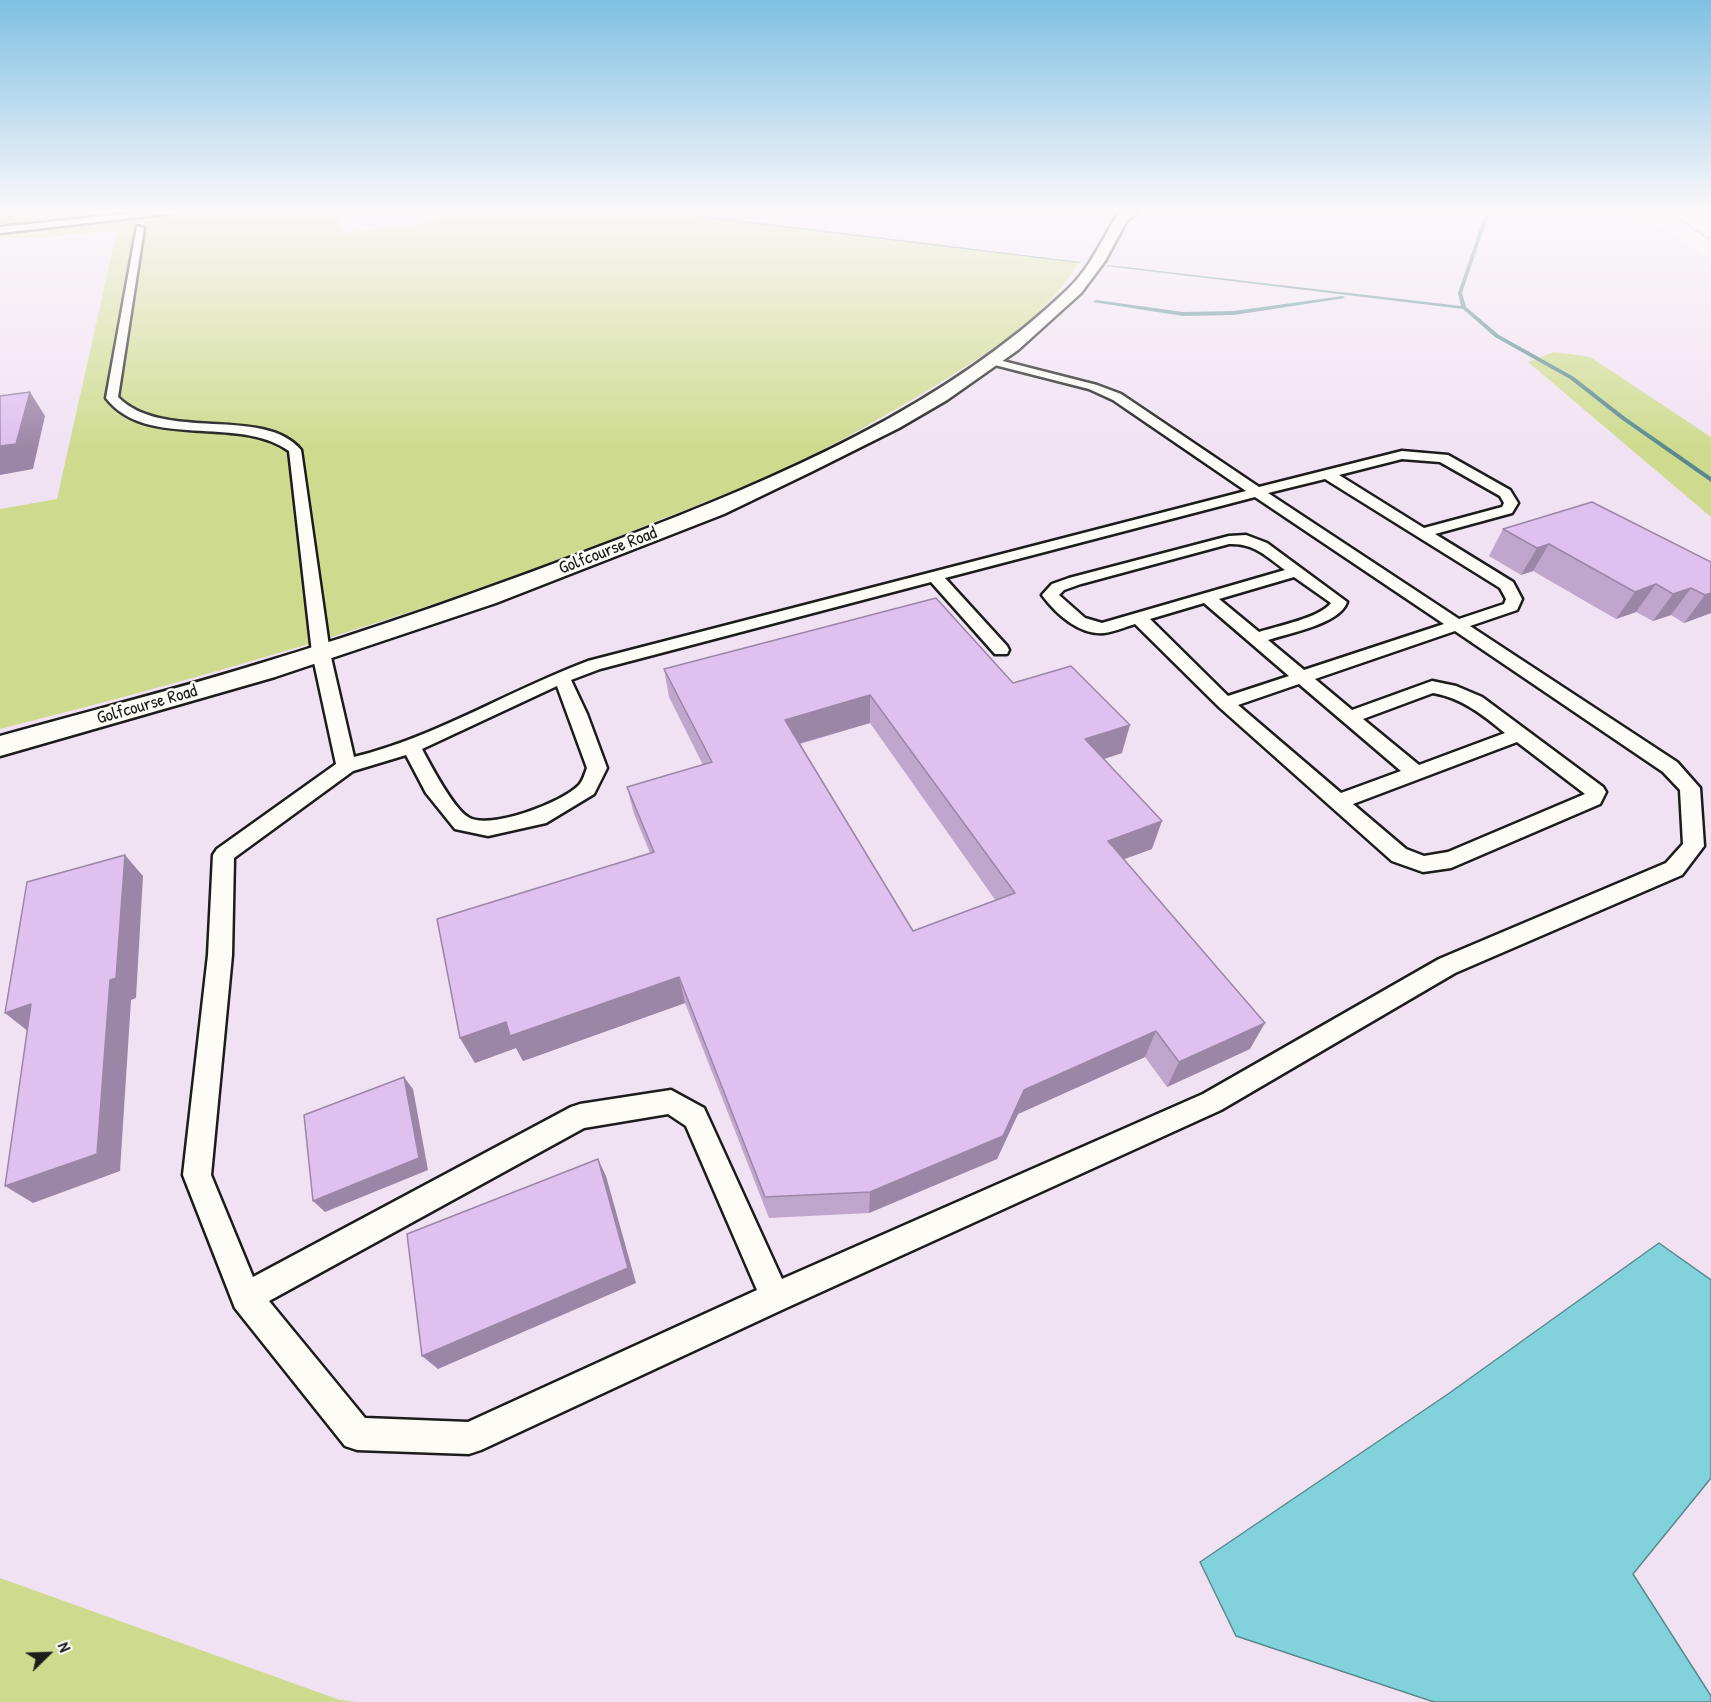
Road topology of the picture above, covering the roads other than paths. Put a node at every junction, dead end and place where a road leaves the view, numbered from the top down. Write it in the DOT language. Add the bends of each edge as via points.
graph roads {
  1 [pos="130,290"];
  2 [pos="1076,290"];
  3 [pos="991,361"];
  4 [pos="1327,474"];
  5 [pos="1257,492"];
  6 [pos="1422,533"];
  7 [pos="1297,571"];
  8 [pos="934,576"];
  9 [pos="1209,598"];
  10 [pos="1139,618"];
  11 [pos="1457,625"];
  12 [pos="1255,639"];
  13 [pos="1001,650"];
  14 [pos="321,653"];
  15 [pos="561,676"];
  16 [pos="1301,678"];
  17 [pos="1225,703"];
  18 [pos="1349,717"];
  19 [pos="1520,734"];
  20 [pos="0,746"];
  21 [pos="411,746"];
  22 [pos="346,766"];
  23 [pos="1415,771"];
  24 [pos="1338,802"];
  25 [pos="246,1297"];
  26 [pos="775,1297"];
  1 -- 14 [label="lane" via="112,398 115,404 129,414 153,421 268,435 289,441 295,450"];
  2 -- 3 [label="street, Golfcourse Road"];
  3 -- 5 [label="lane" via="1093,387 1117,397"];
  3 -- 14 [label="street, Golfcourse Road" via="892,424 716,509 487,598"];
  4 -- 5 [label="lane"];
  4 -- 6 [label="lane"];
  4 -- 6 [label="lane" via="1402,455 1443,458 1505,493 1511,503 1507,510"];
  5 -- 8 [label="lane"];
  5 -- 11 [label="lane"];
  6 -- 11 [label="lane" via="1507,585 1514,599 1511,607"];
  7 -- 9 [label="lane"];
  7 -- 10 [label="lane" via="1262,546 1246,539 1229,540 1075,581 1058,587 1050,595 1088,627 1103,628"];
  7 -- 12 [label="lane" via="1339,602 1337,608 1326,616"];
  8 -- 13 [label="lane"];
  8 -- 15 [label="lane"];
  9 -- 10 [label="lane"];
  9 -- 12 [label="lane"];
  10 -- 17 [label="lane"];
  11 -- 16 [label="lane"];
  11 -- 26 [label="lane" via="1671,767 1690,788 1694,846 1674,869 1448,966 1212,1102"];
  12 -- 16 [label="lane"];
  14 -- 20 [label="street, Golfcourse Road"];
  14 -- 22 [label="lane"];
  15 -- 21 [label="lane"];
  15 -- 21 [label="lane" via="597,768 587,789 539,818 488,829 462,824 433,788"];
  16 -- 17 [label="lane"];
  16 -- 18 [label="lane"];
  17 -- 24 [label="lane"];
  18 -- 19 [label="lane" via="1431,687 1476,701"];
  18 -- 23 [label="lane"];
  19 -- 23 [label="lane"];
  19 -- 24 [label="lane" via="1586,783 1596,792 1593,799 1451,860 1423,864 1399,855"];
  21 -- 22 [label="lane"];
  22 -- 25 [label="lane" via="224,855 220,955 197,1175"];
  23 -- 24 [label="lane"];
  25 -- 26 [label="lane" via="357,1434 469,1438"];
  25 -- 26 [label="lane" via="580,1116 671,1102 695,1117"];
}
